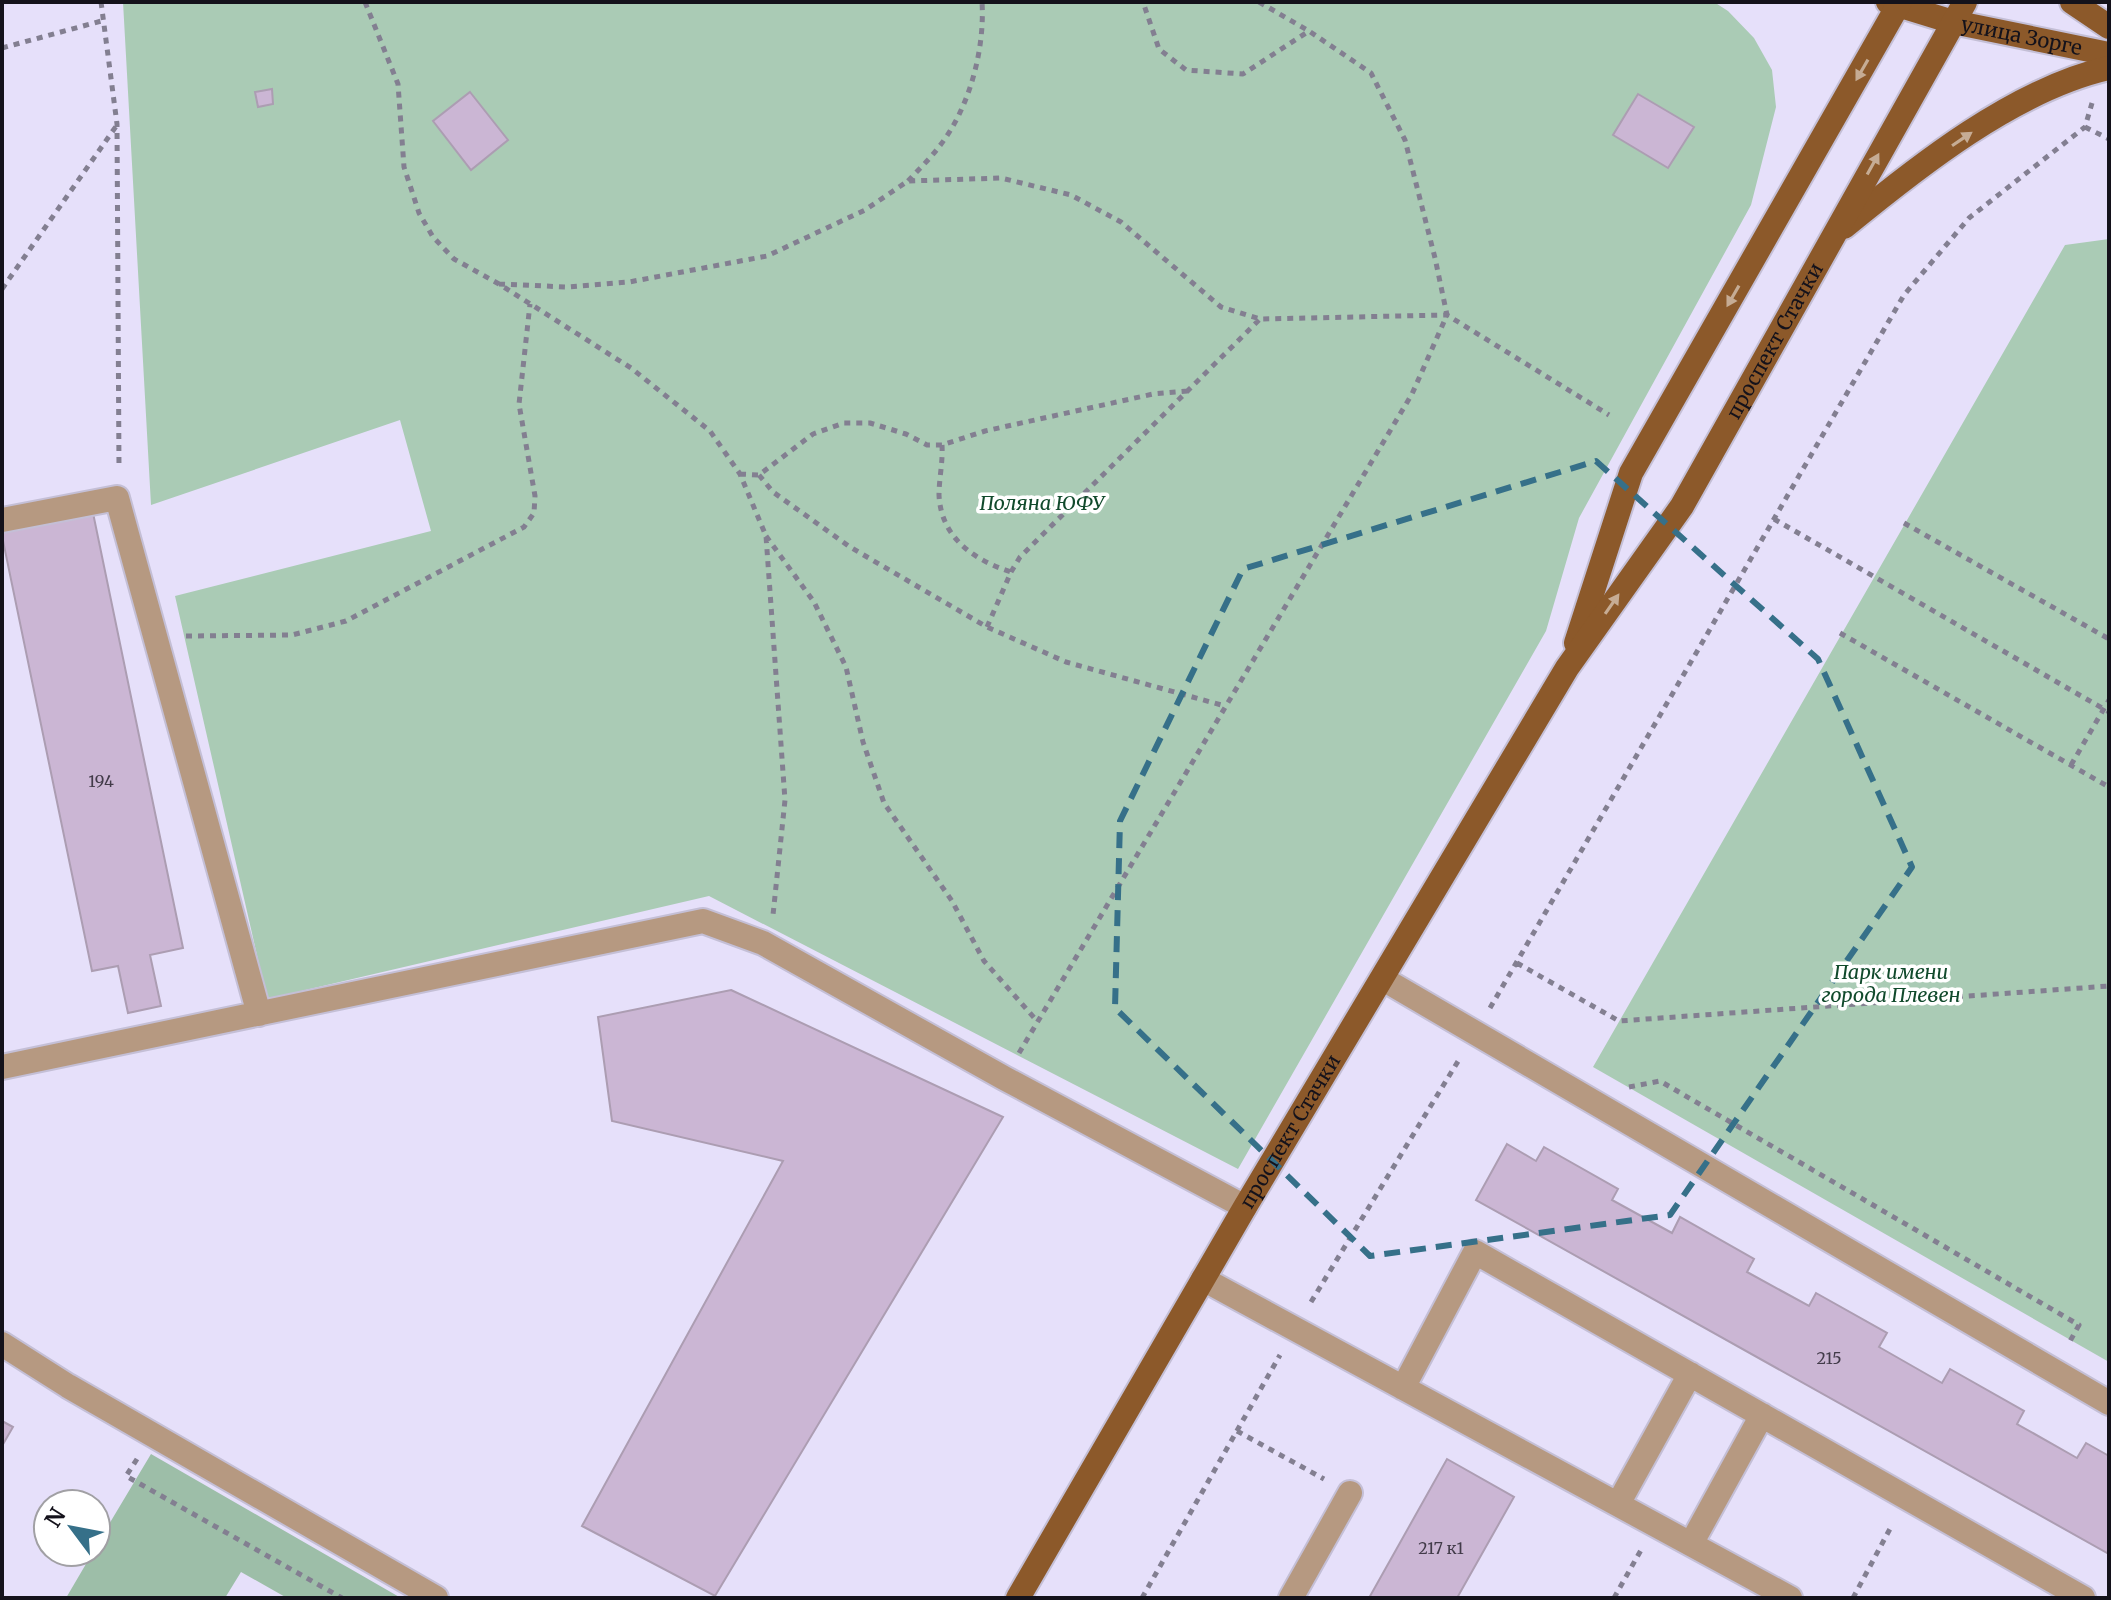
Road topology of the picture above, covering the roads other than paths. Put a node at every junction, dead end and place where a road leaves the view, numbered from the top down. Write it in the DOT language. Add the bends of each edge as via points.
graph roads {
  1 [pos="2072,2"];
  2 [pos="1895,3"];
  3 [pos="1959,12"];
  4 [pos="2109,27"];
  5 [pos="2107,64"];
  6 [pos="1832,236"];
  7 [pos="2,520"];
  8 [pos="1567,668"];
  9 [pos="1383,979"];
  10 [pos="259,1014"];
  11 [pos="2,1067"];
  12 [pos="1245,1207"];
  13 [pos="1203,1279"];
  14 [pos="2,1344"];
  15 [pos="1690,1374"];
  16 [pos="1403,1388"];
  17 [pos="2109,1403"];
  18 [pos="1762,1415"];
  19 [pos="1350,1493"];
  20 [pos="1618,1504"];
  21 [pos="1691,1544"];
  22 [pos="436,1598"];
  23 [pos="1018,1598"];
  24 [pos="1291,1598"];
  25 [pos="1790,1598"];
  26 [pos="2083,1598"];
  1 -- 4 [label="main road, улица Зорге"];
  2 -- 3 [label="main road, улица Зорге"];
  2 -- 8 [label="main road, проспект Стачки, one-way" via="1631,473"];
  3 -- 5 [label="main road, улица Зорге"];
  6 -- 3 [label="main road, проспект Стачки, one-way"];
  6 -- 5 [label="main road, one-way" via="1987,122 2056,84"];
  8 -- 6 [label="main road, проспект Стачки, one-way" via="1682,506"];
  7 -- 10 [label="lane" via="117,498"];
  8 -- 9 [label="main road, проспект Стачки"];
  9 -- 12 [label="main road, проспект Стачки"];
  9 -- 17 [label="lane"];
  10 -- 11 [label="lane"];
  10 -- 12 [label="lane" via="703,921 763,943"];
  12 -- 13 [label="main road, проспект Стачки"];
  13 -- 16 [label="lane"];
  13 -- 23 [label="main road, проспект Стачки"];
  14 -- 22 [label="lane"];
  15 -- 16 [label="lane" via="1475,1252"];
  15 -- 18 [label="lane"];
  15 -- 20 [label="lane"];
  16 -- 20 [label="lane"];
  18 -- 21 [label="lane"];
  18 -- 26 [label="lane"];
  19 -- 24 [label="lane"];
  20 -- 21 [label="lane"];
  21 -- 25 [label="lane"];
}
